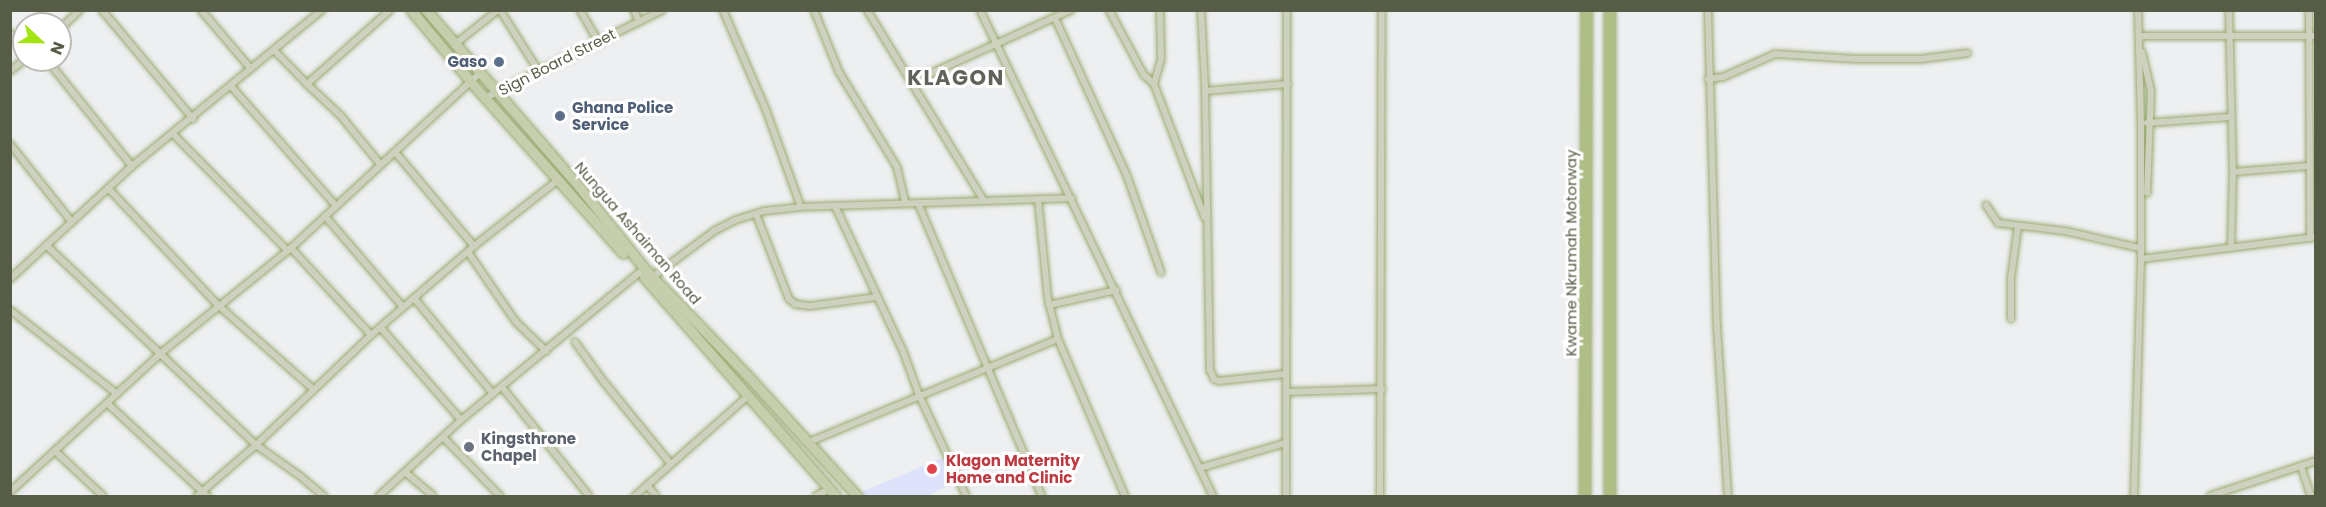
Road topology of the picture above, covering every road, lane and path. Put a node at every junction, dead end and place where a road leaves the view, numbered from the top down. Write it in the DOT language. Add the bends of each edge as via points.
graph roads {
  1 [pos="102,10"];
  2 [pos="201,10"];
  3 [pos="322,10"];
  4 [pos="390,10"];
  5 [pos="411,10"];
  6 [pos="426,10"];
  7 [pos="499,10"];
  8 [pos="580,10"];
  9 [pos="634,10"];
  10 [pos="662,10"];
  11 [pos="723,10"];
  12 [pos="814,10"];
  13 [pos="867,10"];
  14 [pos="980,10"];
  15 [pos="1071,10"];
  16 [pos="1109,10"];
  17 [pos="1160,10"];
  18 [pos="1201,10"];
  19 [pos="1287,10"];
  20 [pos="1382,10"];
  21 [pos="1587,10"];
  22 [pos="1610,10"];
  23 [pos="1708,10"];
  24 [pos="2138,10"];
  25 [pos="2229,10"];
  26 [pos="2309,10"];
  27 [pos="1055,18"];
  28 [pos="639,22"];
  29 [pos="2139,36"];
  30 [pos="2231,36"];
  31 [pos="2313,36"];
  32 [pos="598,41"];
  33 [pos="454,45"];
  34 [pos="997,45"];
  35 [pos="274,50"];
  36 [pos="1968,53"];
  37 [pos="251,69"];
  38 [pos="538,70"];
  39 [pos="57,72"];
  40 [pos="479,74"];
  41 [pos="1708,79"];
  42 [pos="471,81"];
  43 [pos="912,82"];
  44 [pos="307,84"];
  45 [pos="1154,84"];
  46 [pos="1288,84"];
  47 [pos="231,86"];
  48 [pos="1205,91"];
  49 [pos="496,93"];
  50 [pos="485,98"];
  51 [pos="2230,117"];
  52 [pos="193,118"];
  53 [pos="2145,124"];
  54 [pos="174,134"];
  55 [pos="10,144"];
  56 [pos="395,152"];
  57 [pos="380,164"];
  58 [pos="132,166"];
  59 [pos="2309,166"];
  60 [pos="2233,172"];
  61 [pos="559,178"];
  62 [pos="108,188"];
  63 [pos="2147,193"];
  64 [pos="1072,198"];
  65 [pos="1038,199"];
  66 [pos="984,201"];
  67 [pos="905,203"];
  68 [pos="918,203"];
  69 [pos="335,205"];
  70 [pos="1986,205"];
  71 [pos="835,206"];
  72 [pos="801,207"];
  73 [pos="756,214"];
  74 [pos="325,216"];
  75 [pos="71,221"];
  76 [pos="1207,222"];
  77 [pos="2018,226"];
  78 [pos="2313,238"];
  79 [pos="46,245"];
  80 [pos="474,246"];
  81 [pos="2231,246"];
  82 [pos="2140,248"];
  83 [pos="289,249"];
  84 [pos="468,252"];
  85 [pos="2141,259"];
  86 [pos="640,272"];
  87 [pos="1161,272"];
  88 [pos="12,274"];
  89 [pos="650,279"];
  90 [pos="1116,290"];
  91 [pos="876,297"];
  92 [pos="414,298"];
  93 [pos="1049,305"];
  94 [pos="219,306"];
  95 [pos="403,308"];
  96 [pos="10,310"];
  97 [pos="2011,319"];
  98 [pos="381,328"];
  99 [pos="371,335"];
  100 [pos="1058,339"];
  101 [pos="575,342"];
  102 [pos="546,351"];
  103 [pos="161,353"];
  104 [pos="989,367"];
  105 [pos="1286,374"];
  106 [pos="502,387"];
  107 [pos="313,388"];
  108 [pos="1382,389"];
  109 [pos="1286,392"];
  110 [pos="117,394"];
  111 [pos="493,394"];
  112 [pos="919,395"];
  113 [pos="747,397"];
  114 [pos="107,403"];
  115 [pos="461,420"];
  116 [pos="444,438"];
  117 [pos="809,442"];
  118 [pos="1285,443"];
  119 [pos="256,445"];
  120 [pos="56,451"];
  121 [pos="2316,461"];
  122 [pos="670,463"];
  123 [pos="2301,466"];
  124 [pos="1200,468"];
  125 [pos="406,473"];
  126 [pos="647,484"];
  127 [pos="829,489"];
  128 [pos="10,492"];
  129 [pos="202,495"];
  130 [pos="103,496"];
  131 [pos="324,496"];
  132 [pos="379,496"];
  133 [pos="433,496"];
  134 [pos="500,496"];
  135 [pos="590,496"];
  136 [pos="635,496"];
  137 [pos="657,496"];
  138 [pos="816,496"];
  139 [pos="836,496"];
  140 [pos="857,496"];
  141 [pos="966,496"];
  142 [pos="1042,496"];
  143 [pos="1125,496"];
  144 [pos="1213,496"];
  145 [pos="1286,496"];
  146 [pos="1380,496"];
  147 [pos="1585,496"];
  148 [pos="1610,496"];
  149 [pos="1728,496"];
  150 [pos="2134,496"];
  151 [pos="2210,496"];
  152 [pos="2311,496"];
  1 -- 52 [label="street"];
  2 -- 37 [label="street"];
  3 -- 35 [label="street"];
  4 -- 44 [label="street"];
  5 -- 42 [label="main road, Nungua Ashaiman Road"];
  6 -- 33 [label="main road, Nungua Ashaiman Road"];
  7 -- 33 [label="street"];
  7 -- 38 [label="street"];
  8 -- 32 [label="street"];
  9 -- 28 [label="street"];
  10 -- 28 [label="street, Sign Board Street"];
  11 -- 72 [label="street" via="766,110"];
  12 -- 67 [label="street" via="839,72 897,167"];
  13 -- 43 [label="street"];
  14 -- 34 [label="street"];
  15 -- 27 [label="street"];
  16 -- 45 [label="street" via="1144,75"];
  17 -- 45 [label="street" via="1161,59"];
  18 -- 48 [label="street"];
  19 -- 46 [label="street"];
  20 -- 108 [label="street"];
  21 -- 147 [label="highway, Kwame Nkrumah Motorway"];
  22 -- 148 [label="highway"];
  23 -- 41 [label="street"];
  24 -- 29 [label="street"];
  25 -- 30 [label="street"];
  26 -- 31 [label="street"];
  27 -- 34 [label="street"];
  27 -- 87 [label="street" via="1127,176"];
  28 -- 32 [label="street, Sign Board Street"];
  29 -- 30 [label="street"];
  29 -- 53 [label="street"];
  29 -- 53 [label="street" via="2151,91"];
  30 -- 31 [label="street"];
  30 -- 51 [label="street"];
  31 -- 59 [label="street"];
  32 -- 38 [label="street, Sign Board Street"];
  33 -- 40 [label="main road, Nungua Ashaiman Road"];
  34 -- 43 [label="street"];
  34 -- 64 [label="street"];
  35 -- 37 [label="street"];
  35 -- 44 [label="street"];
  36 -- 41 [label="street" via="1921,59 1775,54 1723,77"];
  37 -- 47 [label="street"];
  38 -- 49 [label="street, Sign Board Street"];
  39 -- 58 [label="street"];
  40 -- 42 [label="street"];
  40 -- 49 [label="main road, Nungua Ashaiman Road"];
  41 -- 149 [label="street"];
  42 -- 50 [label="main road, Nungua Ashaiman Road"];
  42 -- 56 [label="street"];
  43 -- 66 [label="street"];
  44 -- 57 [label="street" via="340,115"];
  45 -- 76 [label="street"];
  46 -- 48 [label="street"];
  46 -- 105 [label="street"];
  47 -- 52 [label="street"];
  47 -- 69 [label="street"];
  48 -- 76 [label="street"];
  49 -- 50 [label="street, Sign Board Street"];
  49 -- 89 [label="main road, Nungua Ashaiman Road" via="580,188"];
  50 -- 61 [label="main road, Nungua Ashaiman Road"];
  51 -- 53 [label="street"];
  51 -- 60 [label="street"];
  52 -- 54 [label="street"];
  53 -- 63 [label="street"];
  53 -- 82 [label="street"];
  54 -- 58 [label="street"];
  54 -- 83 [label="street"];
  55 -- 75 [label="street"];
  56 -- 57 [label="street"];
  56 -- 80 [label="street"];
  57 -- 69 [label="street"];
  58 -- 62 [label="street"];
  59 -- 60 [label="street"];
  59 -- 78 [label="street"];
  60 -- 81 [label="street"];
  61 -- 80 [label="street"];
  61 -- 86 [label="main road, Nungua Ashaiman Road"];
  62 -- 75 [label="street"];
  62 -- 94 [label="street"];
  64 -- 65 [label="street"];
  64 -- 90 [label="street"];
  65 -- 66 [label="street"];
  65 -- 93 [label="street"];
  66 -- 68 [label="street"];
  67 -- 68 [label="street"];
  67 -- 71 [label="street"];
  68 -- 104 [label="street"];
  69 -- 74 [label="street"];
  70 -- 77 [label="street" via="1998,223"];
  71 -- 72 [label="street"];
  71 -- 91 [label="street"];
  72 -- 73 [label="street"];
  73 -- 89 [label="street" via="714,231"];
  73 -- 91 [label="street" via="789,299 795,304 810,306"];
  74 -- 83 [label="street"];
  74 -- 95 [label="street"];
  75 -- 79 [label="street"];
  76 -- 105 [label="street" via="1212,375 1219,381"];
  77 -- 82 [label="street" via="2065,231"];
  77 -- 97 [label="street" via="2011,278"];
  78 -- 81 [label="street"];
  79 -- 88 [label="street"];
  79 -- 103 [label="street"];
  80 -- 84 [label="street"];
  81 -- 85 [label="street"];
  82 -- 85 [label="street"];
  83 -- 94 [label="street"];
  83 -- 99 [label="street"];
  84 -- 92 [label="street"];
  84 -- 102 [label="street" via="516,322"];
  85 -- 150 [label="street"];
  86 -- 89 [label="main road, Nungua Ashaiman Road"];
  86 -- 102 [label="street"];
  89 -- 113 [label="main road, Nungua Ashaiman Road"];
  89 -- 117 [label="main road, Nungua Ashaiman Road"];
  90 -- 93 [label="street"];
  90 -- 124 [label="street"];
  91 -- 112 [label="street" via="903,351"];
  92 -- 95 [label="street"];
  92 -- 111 [label="street"];
  93 -- 100 [label="street"];
  94 -- 103 [label="street"];
  94 -- 107 [label="street"];
  95 -- 98 [label="street"];
  96 -- 110 [label="street"];
  98 -- 99 [label="street"];
  98 -- 115 [label="street"];
  99 -- 107 [label="street"];
  100 -- 104 [label="street"];
  100 -- 143 [label="street"];
  101 -- 122 [label="street"];
  102 -- 106 [label="street"];
  103 -- 110 [label="street"];
  103 -- 119 [label="street"];
  104 -- 112 [label="street"];
  104 -- 142 [label="street"];
  105 -- 109 [label="street"];
  106 -- 111 [label="street"];
  106 -- 135 [label="street"];
  107 -- 119 [label="street"];
  108 -- 109 [label="street"];
  108 -- 146 [label="street"];
  109 -- 118 [label="street"];
  110 -- 114 [label="street"];
  111 -- 115 [label="street"];
  112 -- 117 [label="street"];
  112 -- 141 [label="street"];
  113 -- 122 [label="street"];
  113 -- 127 [label="main road, Nungua Ashaiman Road"];
  114 -- 120 [label="street"];
  114 -- 129 [label="street"];
  115 -- 116 [label="street"];
  116 -- 125 [label="street"];
  116 -- 134 [label="street"];
  117 -- 140 [label="main road, Nungua Ashaiman Road"];
  118 -- 124 [label="street"];
  118 -- 145 [label="street"];
  119 -- 129 [label="street"];
  119 -- 131 [label="street"];
  120 -- 128 [label="street"];
  120 -- 130 [label="street"];
  121 -- 123 [label="street"];
  122 -- 126 [label="street"];
  123 -- 151 [label="street"];
  123 -- 152 [label="street"];
  124 -- 144 [label="street"];
  125 -- 132 [label="street"];
  125 -- 133 [label="street"];
  126 -- 136 [label="street"];
  126 -- 137 [label="street"];
  127 -- 138 [label="street"];
  127 -- 139 [label="main road, Nungua Ashaiman Road"];
}
